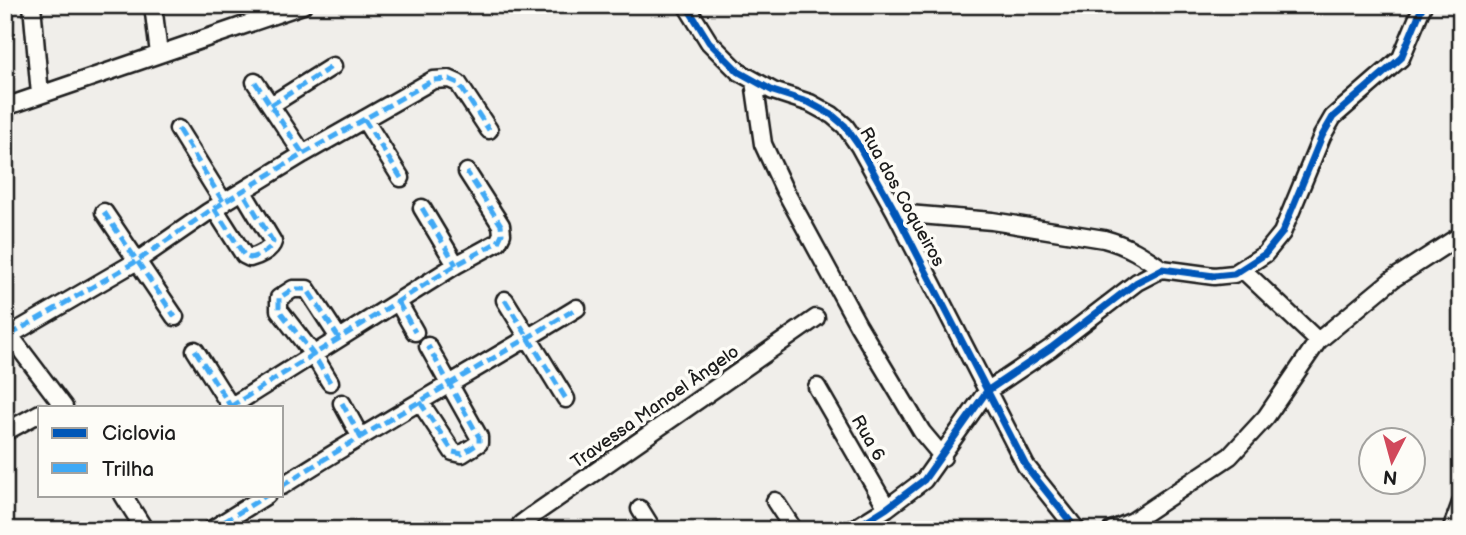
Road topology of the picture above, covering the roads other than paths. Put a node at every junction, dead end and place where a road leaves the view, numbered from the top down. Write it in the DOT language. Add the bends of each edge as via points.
graph roads {
  1 [pos="32,5"];
  2 [pos="153,5"];
  3 [pos="303,5"];
  4 [pos="686,5"];
  5 [pos="1423,5"];
  6 [pos="159,54"];
  7 [pos="333,66"];
  8 [pos="754,81"];
  9 [pos="255,82"];
  10 [pos="40,94"];
  11 [pos="271,105"];
  12 [pos="5,107"];
  13 [pos="364,120"];
  14 [pos="178,129"];
  15 [pos="489,130"];
  16 [pos="303,154"];
  17 [pos="467,172"];
  18 [pos="401,178"];
  19 [pos="243,192"];
  20 [pos="219,206"];
  21 [pos="422,208"];
  22 [pos="104,212"];
  23 [pos="896,213"];
  24 [pos="1461,235"];
  25 [pos="137,261"];
  26 [pos="456,265"];
  27 [pos="1162,269"];
  28 [pos="1242,269"];
  29 [pos="505,300"];
  30 [pos="398,302"];
  31 [pos="577,308"];
  32 [pos="176,317"];
  33 [pos="816,318"];
  34 [pos="8,332"];
  35 [pos="415,332"];
  36 [pos="529,337"];
  37 [pos="340,338"];
  38 [pos="1318,341"];
  39 [pos="428,346"];
  40 [pos="195,350"];
  41 [pos="313,354"];
  42 [pos="330,382"];
  43 [pos="450,385"];
  44 [pos="817,387"];
  45 [pos="987,391"];
  46 [pos="566,400"];
  47 [pos="420,402"];
  48 [pos="342,403"];
  49 [pos="59,406"];
  50 [pos="230,406"];
  51 [pos="233,406"];
  52 [pos="38,414"];
  53 [pos="5,432"];
  54 [pos="360,436"];
  55 [pos="943,457"];
  56 [pos="284,485"];
  57 [pos="125,496"];
  58 [pos="265,496"];
  59 [pos="775,500"];
  60 [pos="1461,503"];
  61 [pos="887,508"];
  62 [pos="639,509"];
  63 [pos="145,530"];
  64 [pos="211,530"];
  65 [pos="519,530"];
  66 [pos="653,530"];
  67 [pos="794,530"];
  68 [pos="852,530"];
  69 [pos="1076,530"];
  70 [pos="1112,530"];
  71 [pos="1451,530"];
  1 -- 10 [label="street"];
  2 -- 6 [label="street"];
  3 -- 6 [label="street"];
  4 -- 8 [label="street, Rua dos Coqueiros" via="709,42"];
  5 -- 28 [label="street" via="1401,58 1333,117 1282,233 1265,254"];
  6 -- 10 [label="street"];
  7 -- 11 [label="street"];
  8 -- 23 [label="street, Rua dos Coqueiros" via="810,103 845,126"];
  8 -- 55 [label="street" via="763,144 783,187 858,325 922,432"];
  9 -- 11 [label="street"];
  10 -- 12 [label="street"];
  11 -- 16 [label="street"];
  13 -- 15 [label="street" via="433,80 449,79 458,83"];
  13 -- 16 [label="street"];
  13 -- 18 [label="street"];
  14 -- 20 [label="street"];
  16 -- 19 [label="street"];
  17 -- 26 [label="street" via="502,232 498,242"];
  19 -- 20 [label="street"];
  19 -- 20 [label="street" via="273,242 271,247 250,258 244,256"];
  20 -- 25 [label="street"];
  21 -- 26 [label="street"];
  22 -- 25 [label="street"];
  23 -- 27 [label="street" via="992,221 1104,239 1140,253"];
  23 -- 45 [label="street, Rua dos Coqueiros"];
  24 -- 38 [label="street" via="1393,279"];
  25 -- 32 [label="street"];
  25 -- 34 [label="street"];
  26 -- 30 [label="street"];
  27 -- 28 [label="street" via="1223,276"];
  27 -- 45 [label="street" via="1137,282"];
  28 -- 38 [label="street"];
  29 -- 36 [label="street"];
  30 -- 35 [label="street"];
  30 -- 37 [label="street"];
  31 -- 36 [label="street"];
  33 -- 65 [label="street, Travessa Manoel Ângelo" via="543,508"];
  34 -- 49 [label="street"];
  36 -- 43 [label="street"];
  36 -- 46 [label="street"];
  37 -- 41 [label="street"];
  37 -- 41 [label="street" via="306,289 293,289 281,296 279,310"];
  38 -- 70 [label="street" via="1260,424 1230,456 1133,522"];
  39 -- 43 [label="street"];
  40 -- 50 [label="street"];
  41 -- 42 [label="street"];
  41 -- 51 [label="street"];
  43 -- 47 [label="street"];
  43 -- 47 [label="street" via="480,439 478,445 460,454 451,450"];
  44 -- 61 [label="street, Rua 6"];
  45 -- 55 [label="street"];
  45 -- 69 [label="street, Rua dos Coqueiros" via="1026,466"];
  47 -- 54 [label="street"];
  48 -- 54 [label="street"];
  52 -- 53 [label="street"];
  54 -- 56 [label="street"];
  55 -- 61 [label="street" via="924,480"];
  57 -- 63 [label="street"];
  58 -- 64 [label="street"];
  59 -- 67 [label="street"];
  60 -- 71 [label="street"];
  61 -- 68 [label="street"];
  62 -- 66 [label="street"];
}
